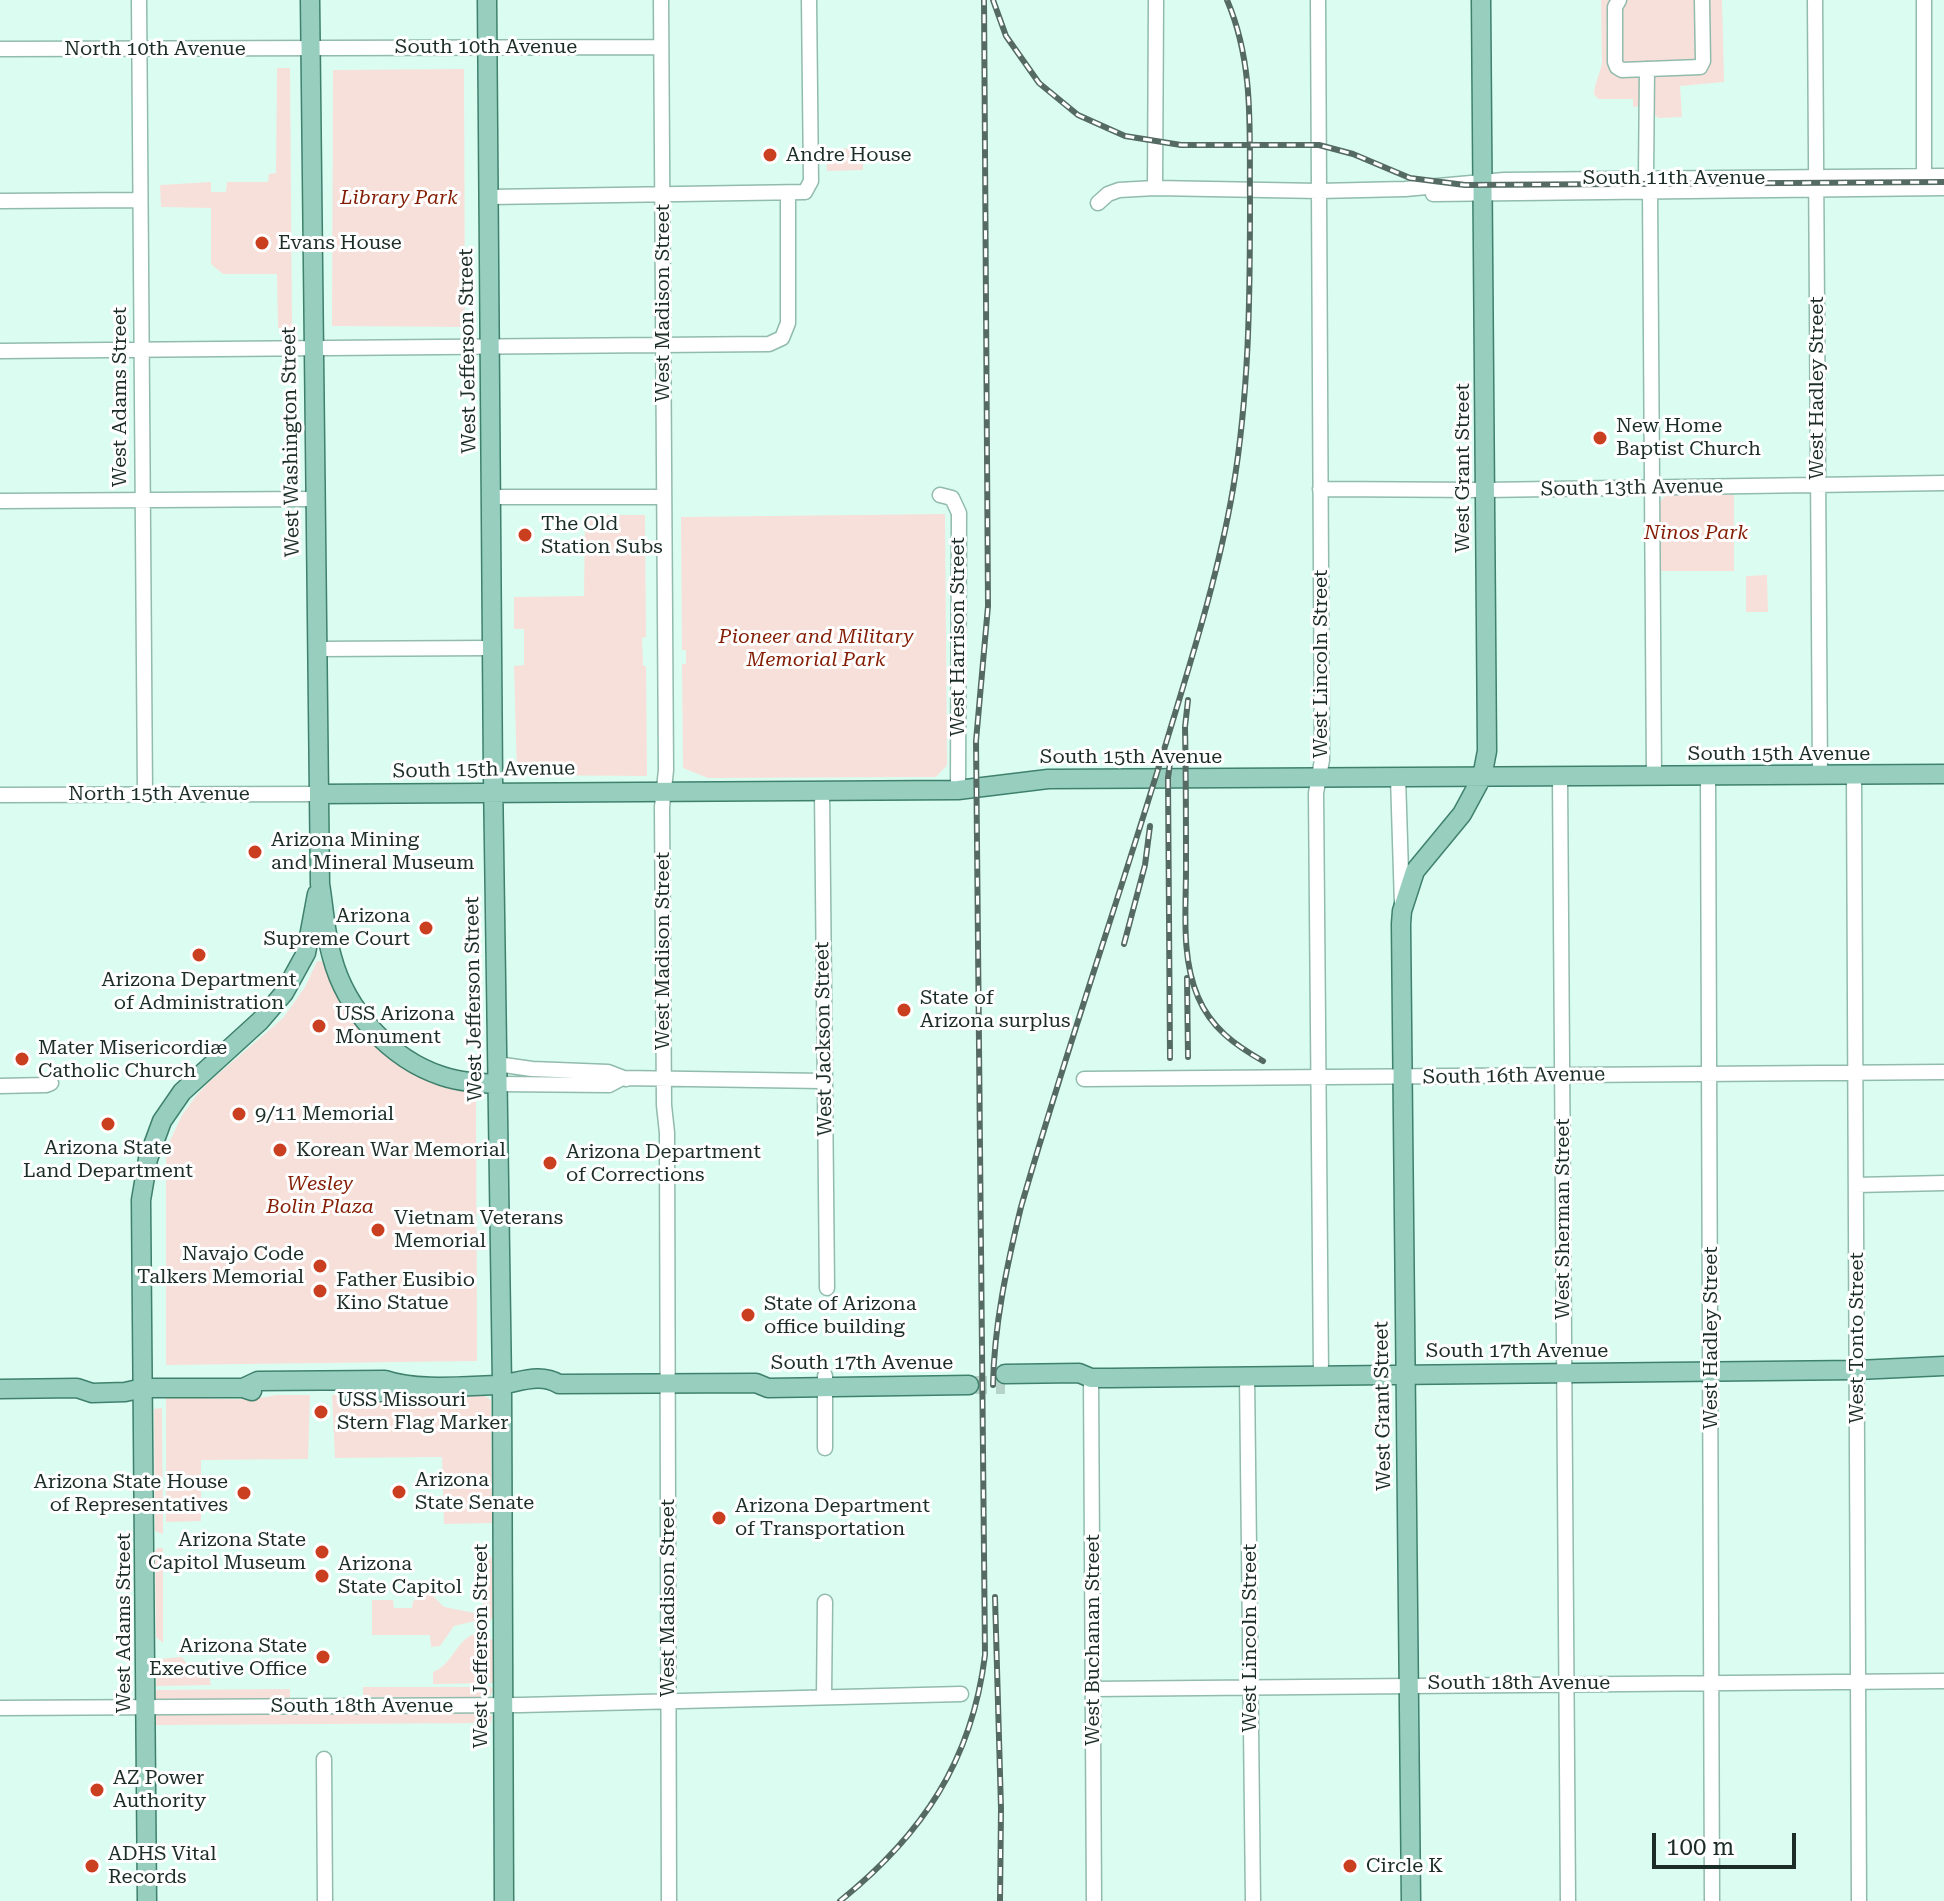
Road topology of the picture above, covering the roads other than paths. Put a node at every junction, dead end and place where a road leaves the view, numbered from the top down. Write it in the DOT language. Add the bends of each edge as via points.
graph roads {
  1 [pos="139,0"];
  2 [pos="310,0"];
  3 [pos="487,0"];
  4 [pos="661,0"];
  5 [pos="809,0"];
  6 [pos="1156,0"];
  7 [pos="1318,0"];
  8 [pos="1481,0"];
  9 [pos="1619,0"];
  10 [pos="1702,0"];
  11 [pos="1815,0"];
  12 [pos="1924,0"];
  13 [pos="488,46"];
  14 [pos="661,47"];
  15 [pos="139,48"];
  16 [pos="310,48"];
  17 [pos="0,49"];
  18 [pos="1647,69"];
  19 [pos="1924,176"];
  20 [pos="1944,176"];
  21 [pos="1816,183"];
  22 [pos="1648,184"];
  23 [pos="1483,187"];
  24 [pos="1155,188"];
  25 [pos="1944,188"];
  26 [pos="1319,191"];
  27 [pos="788,194"];
  28 [pos="663,195"];
  29 [pos="490,197"];
  30 [pos="140,200"];
  31 [pos="0,201"];
  32 [pos="1098,203"];
  33 [pos="663,345"];
  34 [pos="490,347"];
  35 [pos="312,348"];
  36 [pos="141,350"];
  37 [pos="0,351"];
  38 [pos="1944,483"];
  39 [pos="1818,486"];
  40 [pos="1652,487"];
  41 [pos="1320,489"];
  42 [pos="1485,490"];
  43 [pos="940,495"];
  44 [pos="492,497"];
  45 [pos="663,497"];
  46 [pos="314,499"];
  47 [pos="0,501"];
  48 [pos="143,501"];
  49 [pos="492,648"];
  50 [pos="317,649"];
  51 [pos="1944,774"];
  52 [pos="1708,776"];
  53 [pos="1820,776"];
  54 [pos="1854,776"];
  55 [pos="1398,777"];
  56 [pos="1482,777"];
  57 [pos="1560,777"];
  58 [pos="1654,777"];
  59 [pos="1319,779"];
  60 [pos="664,790"];
  61 [pos="822,790"];
  62 [pos="958,790"];
  63 [pos="493,792"];
  64 [pos="145,793"];
  65 [pos="319,794"];
  66 [pos="0,795"];
  67 [pos="320,884"];
  68 [pos="1402,911"];
  69 [pos="497,1064"];
  70 [pos="1708,1072"];
  71 [pos="1856,1072"];
  72 [pos="1944,1072"];
  73 [pos="1562,1075"];
  74 [pos="1402,1077"];
  75 [pos="622,1078"];
  76 [pos="1319,1078"];
  77 [pos="1084,1079"];
  78 [pos="664,1080"];
  79 [pos="823,1081"];
  80 [pos="51,1083"];
  81 [pos="497,1084"];
  82 [pos="0,1086"];
  83 [pos="664,1105"];
  84 [pos="1944,1183"];
  85 [pos="1856,1185"];
  86 [pos="141,1200"];
  87 [pos="827,1288"];
  88 [pos="1944,1366"];
  89 [pos="1857,1370"];
  90 [pos="1563,1372"];
  91 [pos="1711,1372"];
  92 [pos="1405,1374"];
  93 [pos="1247,1375"];
  94 [pos="1321,1375"];
  95 [pos="1944,1376"];
  96 [pos="1091,1378"];
  97 [pos="1005,1379"];
  98 [pos="969,1380"];
  99 [pos="825,1382"];
  100 [pos="667,1384"];
  101 [pos="502,1385"];
  102 [pos="143,1388"];
  103 [pos="0,1389"];
  104 [pos="825,1448"];
  105 [pos="825,1602"];
  106 [pos="1857,1681"];
  107 [pos="1944,1681"];
  108 [pos="1710,1682"];
  109 [pos="1566,1683"];
  110 [pos="1408,1684"];
  111 [pos="1250,1687"];
  112 [pos="1093,1689"];
  113 [pos="961,1694"];
  114 [pos="824,1697"];
  115 [pos="669,1700"];
  116 [pos="503,1705"];
  117 [pos="0,1708"];
  118 [pos="147,1708"];
  119 [pos="324,1759"];
  120 [pos="147,1901"];
  121 [pos="325,1901"];
  122 [pos="504,1901"];
  123 [pos="669,1901"];
  124 [pos="1094,1901"];
  125 [pos="1253,1901"];
  126 [pos="1411,1901"];
  127 [pos="1568,1901"];
  128 [pos="1712,1901"];
  129 [pos="1859,1901"];
  1 -- 15 [label="street, West Adams Street"];
  2 -- 16 [label="main road, West Washington Street"];
  3 -- 13 [label="main road, West Jefferson Street"];
  4 -- 14 [label="street, West Madison Street"];
  5 -- 27 [label="street" via="811,181 808,191"];
  6 -- 24 [label="street"];
  7 -- 26 [label="street, West Lincoln Street"];
  8 -- 23 [label="main road, West Grant Street"];
  9 -- 18 [label="street" via="1617,67"];
  10 -- 18 [label="street" via="1700,67"];
  11 -- 21 [label="street, West Hadley Street"];
  12 -- 19 [label="street"];
  13 -- 14 [label="street, South 10th Avenue"];
  13 -- 16 [label="street, South 10th Avenue"];
  13 -- 29 [label="main road, West Jefferson Street"];
  14 -- 28 [label="street, West Madison Street"];
  15 -- 16 [label="street, North 10th Avenue"];
  15 -- 17 [label="street, North 10th Avenue"];
  15 -- 30 [label="street, West Adams Street"];
  16 -- 35 [label="main road, West Washington Street"];
  18 -- 22 [label="street"];
  19 -- 20 [label="street, South 11th Avenue"];
  19 -- 21 [label="street, South 11th Avenue"];
  21 -- 22 [label="street, South 11th Avenue"];
  21 -- 25 [label="street, South 11th Avenue"];
  21 -- 39 [label="street, West Hadley Street"];
  22 -- 23 [label="street, South 11th Avenue"];
  22 -- 40 [label="street"];
  23 -- 26 [label="street, South 11th Avenue"];
  23 -- 42 [label="main road, West Grant Street"];
  24 -- 26 [label="street, South 11th Avenue"];
  24 -- 32 [label="street, South 11th Avenue" via="1119,190"];
  26 -- 41 [label="street, West Lincoln Street"];
  27 -- 28 [label="street"];
  27 -- 33 [label="street" via="788,323 782,338 769,344"];
  28 -- 29 [label="street"];
  28 -- 33 [label="street, West Madison Street"];
  29 -- 34 [label="main road, West Jefferson Street"];
  30 -- 31 [label="street"];
  30 -- 36 [label="street, West Adams Street"];
  33 -- 34 [label="street"];
  33 -- 45 [label="street, West Madison Street"];
  34 -- 35 [label="street"];
  34 -- 44 [label="main road, West Jefferson Street"];
  35 -- 36 [label="street"];
  35 -- 46 [label="main road, West Washington Street"];
  36 -- 37 [label="street"];
  36 -- 48 [label="street, West Adams Street"];
  38 -- 39 [label="street, South 13th Avenue"];
  39 -- 40 [label="street, South 13th Avenue"];
  39 -- 53 [label="street, West Hadley Street"];
  40 -- 42 [label="street, South 13th Avenue"];
  40 -- 58 [label="street"];
  41 -- 42 [label="street, South 13th Avenue"];
  41 -- 59 [label="street, West Lincoln Street"];
  42 -- 56 [label="main road, West Grant Street" via="1488,727"];
  43 -- 62 [label="street, West Harrison Street" via="952,498 959,513"];
  44 -- 45 [label="street"];
  44 -- 49 [label="main road, West Jefferson Street"];
  45 -- 60 [label="street, West Madison Street"];
  46 -- 48 [label="street"];
  46 -- 50 [label="main road, West Washington Street"];
  47 -- 48 [label="street"];
  48 -- 64 [label="street, West Adams Street"];
  49 -- 50 [label="street"];
  49 -- 63 [label="main road, West Jefferson Street"];
  50 -- 65 [label="main road, West Washington Street"];
  51 -- 54 [label="main road, South 15th Avenue"];
  52 -- 53 [label="main road, South 15th Avenue"];
  52 -- 58 [label="main road, South 15th Avenue"];
  52 -- 70 [label="street, West Hadley Street"];
  53 -- 54 [label="main road, South 15th Avenue"];
  54 -- 71 [label="street, West Tonto Street"];
  55 -- 56 [label="main road, South 15th Avenue"];
  55 -- 59 [label="main road, South 15th Avenue"];
  55 -- 68 [label="street, West Grant Street"];
  56 -- 57 [label="main road, South 15th Avenue"];
  56 -- 68 [label="main road, West Grant Street" via="1462,814 1415,871"];
  57 -- 58 [label="main road, South 15th Avenue"];
  57 -- 73 [label="street, West Sherman Street"];
  59 -- 62 [label="main road, South 15th Avenue" via="1048,779"];
  59 -- 76 [label="street, West Lincoln Street"];
  60 -- 61 [label="main road, South 15th Avenue"];
  60 -- 63 [label="main road, South 15th Avenue"];
  60 -- 78 [label="street, West Madison Street"];
  61 -- 62 [label="main road, South 15th Avenue"];
  61 -- 79 [label="street, West Jackson Street"];
  63 -- 65 [label="main road, South 15th Avenue"];
  63 -- 69 [label="main road, West Jefferson Street"];
  64 -- 65 [label="street, North 15th Avenue"];
  64 -- 66 [label="street, North 15th Avenue"];
  65 -- 67 [label="main road, West Washington Street"];
  67 -- 81 [label="main road, West Washington Street" via="332,959 363,1019 398,1053 430,1071 457,1081"];
  67 -- 86 [label="main road, West Washington Street" via="306,953 284,993 271,1012 182,1092 162,1121"];
  68 -- 74 [label="main road, West Grant Street"];
  69 -- 75 [label="street" via="608,1072"];
  69 -- 81 [label="main road, West Jefferson Street"];
  70 -- 71 [label="street, South 16th Avenue"];
  70 -- 73 [label="street, South 16th Avenue"];
  70 -- 91 [label="street, West Hadley Street"];
  71 -- 72 [label="street, South 16th Avenue"];
  71 -- 85 [label="street, West Tonto Street"];
  73 -- 74 [label="street, South 16th Avenue"];
  73 -- 90 [label="street, West Sherman Street"];
  74 -- 76 [label="street, South 16th Avenue"];
  74 -- 92 [label="main road, West Grant Street"];
  75 -- 78 [label="street"];
  75 -- 81 [label="street" via="609,1085"];
  75 -- 83 [label="street" via="648,1085"];
  76 -- 77 [label="street, South 16th Avenue"];
  76 -- 94 [label="street, West Lincoln Street"];
  78 -- 79 [label="street"];
  78 -- 83 [label="street, West Madison Street"];
  79 -- 87 [label="street, West Jackson Street"];
  80 -- 82 [label="street"];
  81 -- 101 [label="main road, West Jefferson Street"];
  83 -- 100 [label="street, West Madison Street"];
  84 -- 85 [label="street"];
  85 -- 89 [label="street, West Tonto Street"];
  86 -- 102 [label="main road, West Adams Street"];
  88 -- 89 [label="main road, South 17th Avenue"];
  89 -- 91 [label="main road, South 17th Avenue"];
  89 -- 95 [label="main road"];
  89 -- 106 [label="street, West Tonto Street"];
  90 -- 91 [label="main road, South 17th Avenue"];
  90 -- 92 [label="main road, South 17th Avenue"];
  90 -- 109 [label="street, West Sherman Street"];
  91 -- 108 [label="street, West Hadley Street"];
  92 -- 94 [label="main road, South 17th Avenue"];
  92 -- 110 [label="main road, West Grant Street"];
  93 -- 94 [label="main road, South 17th Avenue"];
  93 -- 96 [label="main road, South 17th Avenue"];
  93 -- 111 [label="street, West Lincoln Street"];
  96 -- 97 [label="main road, South 17th Avenue" via="1080,1384"];
  96 -- 112 [label="street, West Buchanan Street"];
  98 -- 99 [label="main road, South 17th Avenue"];
  99 -- 100 [label="main road, South 17th Avenue" via="768,1388 756,1383"];
  99 -- 104 [label="street"];
  100 -- 101 [label="main road, South 17th Avenue" via="559,1384 551,1390"];
  100 -- 115 [label="street, West Madison Street"];
  101 -- 102 [label="main road, South 17th Avenue" via="258,1381 243,1388"];
  101 -- 116 [label="main road, West Jefferson Street"];
  102 -- 103 [label="main road, South 17th Avenue" via="91,1382 77,1388"];
  102 -- 118 [label="main road, West Adams Street"];
  105 -- 114 [label="street"];
  106 -- 107 [label="street, South 18th Avenue"];
  106 -- 108 [label="street, South 18th Avenue"];
  106 -- 129 [label="street, West Tonto Street"];
  108 -- 109 [label="street, South 18th Avenue"];
  108 -- 128 [label="street, West Hadley Street"];
  109 -- 110 [label="street, South 18th Avenue"];
  109 -- 127 [label="street, West Sherman Street"];
  110 -- 111 [label="street, South 18th Avenue"];
  110 -- 126 [label="main road, West Grant Street"];
  111 -- 112 [label="street, South 18th Avenue"];
  111 -- 125 [label="street, West Lincoln Street"];
  112 -- 124 [label="street, West Buchanan Street"];
  113 -- 114 [label="street, South 18th Avenue"];
  114 -- 115 [label="street, South 18th Avenue"];
  115 -- 116 [label="street, South 18th Avenue"];
  115 -- 123 [label="street, West Madison Street"];
  116 -- 118 [label="street, South 18th Avenue"];
  116 -- 122 [label="main road, West Jefferson Street"];
  117 -- 118 [label="street, South 18th Avenue"];
  118 -- 120 [label="main road, West Adams Street"];
  119 -- 121 [label="street"];
}
